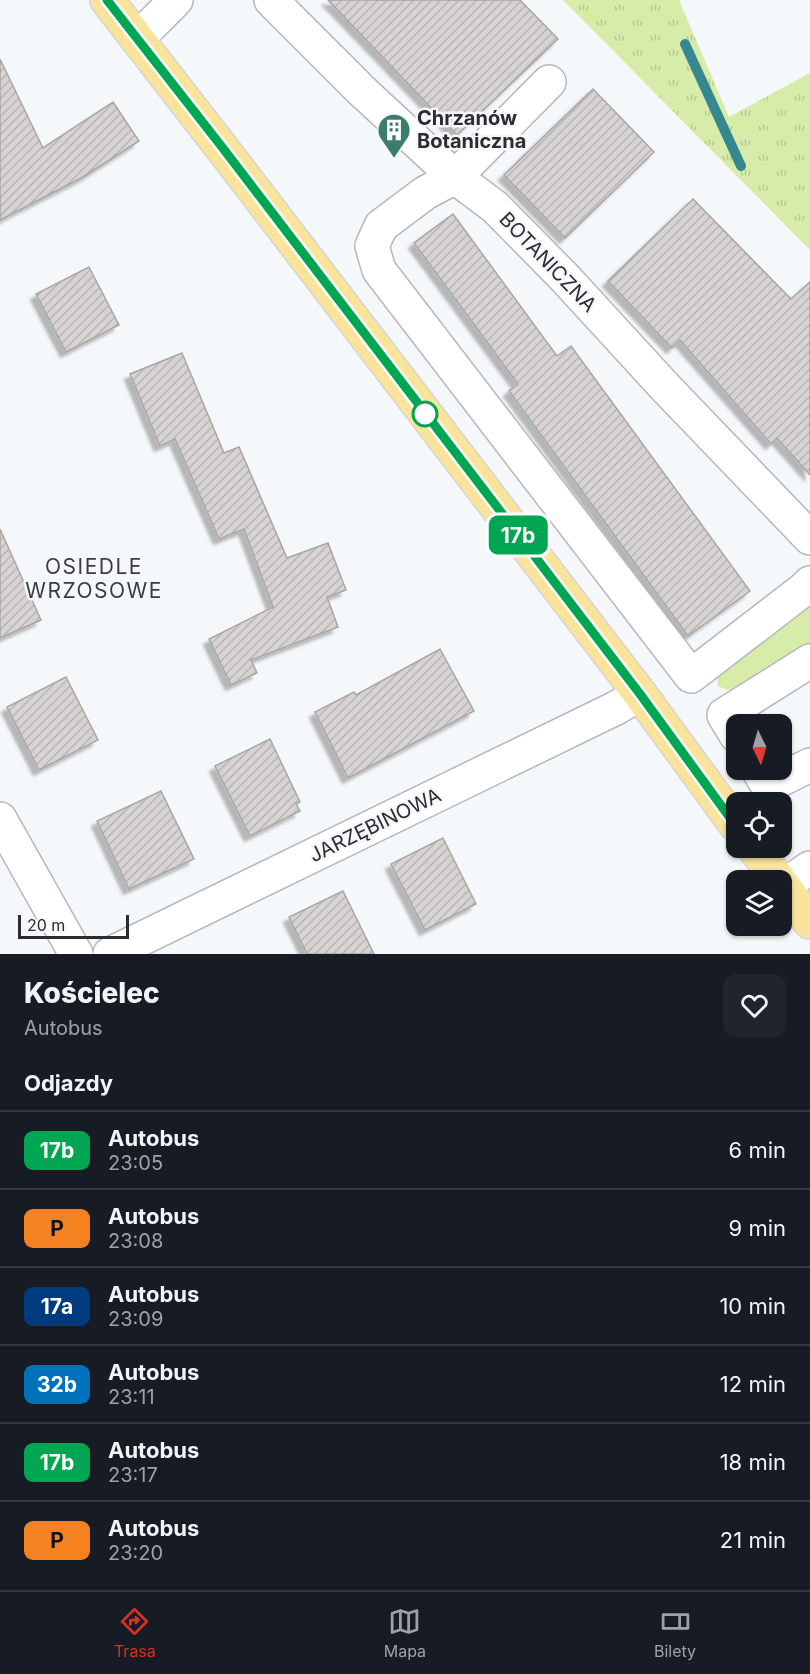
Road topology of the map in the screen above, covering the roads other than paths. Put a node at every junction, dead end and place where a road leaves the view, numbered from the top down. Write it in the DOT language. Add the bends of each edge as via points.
graph roads {
  1 [pos="107,0"];
  2 [pos="176,0"];
  3 [pos="271,0"];
  4 [pos="138,38"];
  5 [pos="549,82"];
  6 [pos="455,177"];
  7 [pos="810,538"];
  8 [pos="810,582"];
  9 [pos="810,661"];
  10 [pos="640,694"];
  11 [pos="726,718"];
  12 [pos="810,765"];
  13 [pos="792,774"];
  14 [pos="764,780"];
  15 [pos="780,780"];
  16 [pos="726,811"];
  17 [pos="0,819"];
  18 [pos="762,858"];
  19 [pos="810,868"];
  20 [pos="771,870"];
  21 [pos="792,877"];
  22 [pos="792,898"];
  23 [pos="810,922"];
  24 [pos="76,954"];
  25 [pos="110,954"];
  1 -- 4 [label="main road"];
  2 -- 4 [label="street"];
  3 -- 6 [label="street, BOTANICZNA"];
  4 -- 10 [label="main road"];
  5 -- 6 [label="street"];
  6 -- 7 [label="street, BOTANICZNA" via="495,207"];
  6 -- 8 [label="street" via="381,225 372,246 379,270 691,676"];
  9 -- 11 [label="street" via="724,715"];
  10 -- 16 [label="main road"];
  10 -- 25 [label="street, JARZĘBINOWA"];
  12 -- 13 [label="street"];
  14 -- 15 [label="street" via="768,786"];
  17 -- 24 [label="street"];
  18 -- 20 [label="main road"];
  19 -- 21 [label="street"];
  22 -- 23 [label="main road"];
}
